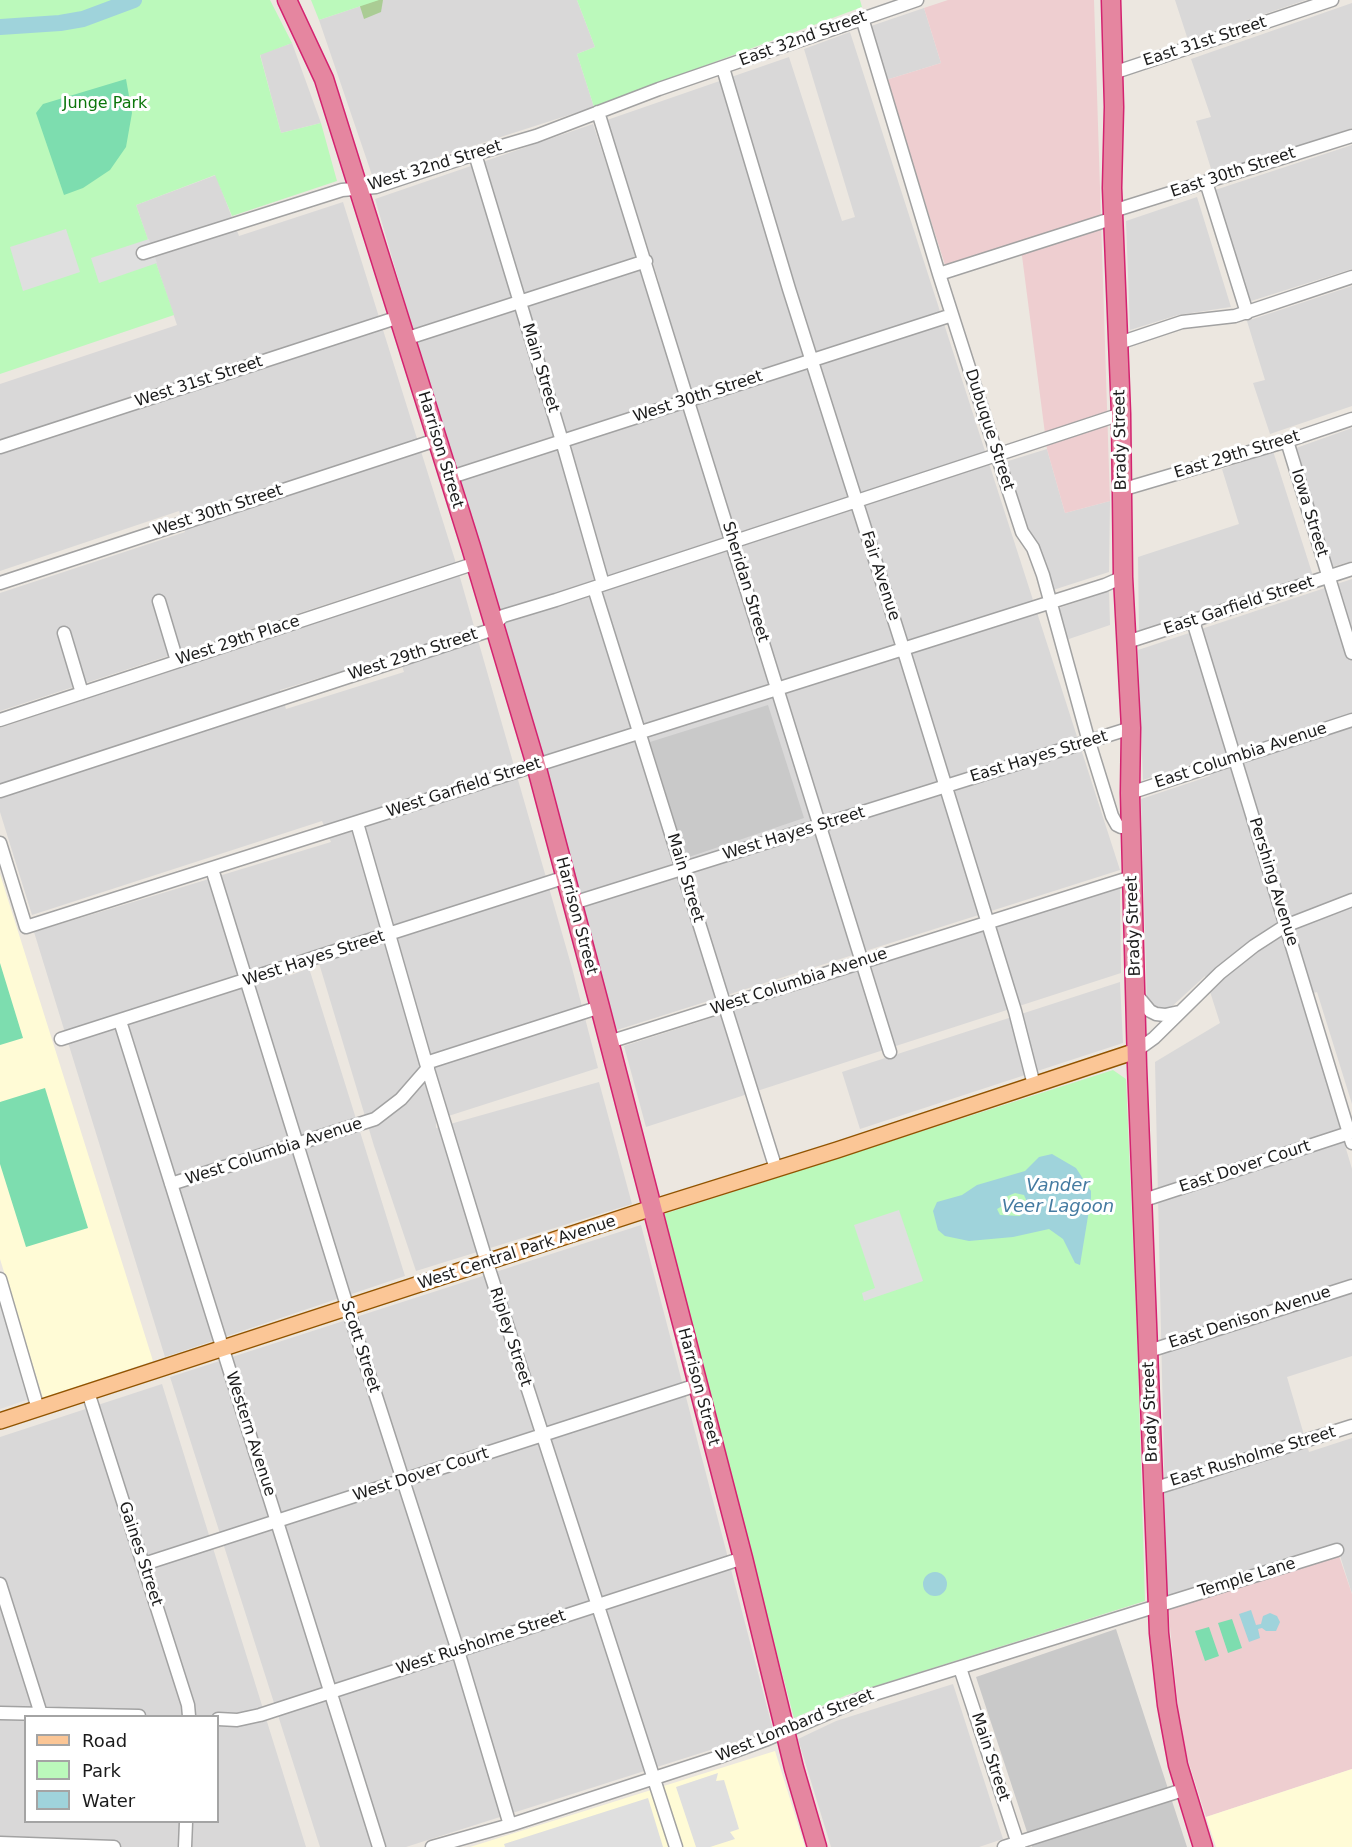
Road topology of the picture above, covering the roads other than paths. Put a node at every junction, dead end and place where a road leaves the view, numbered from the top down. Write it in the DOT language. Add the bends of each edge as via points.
graph roads {
  1 [pos="287,0"];
  2 [pos="917,0"];
  3 [pos="1111,0"];
  4 [pos="1332,0"];
  5 [pos="862,18"];
  6 [pos="723,68"];
  7 [pos="1113,73"];
  8 [pos="598,112"];
  9 [pos="1352,136"];
  10 [pos="475,154"];
  11 [pos="1206,182"];
  12 [pos="358,188"];
  13 [pos="1113,214"];
  14 [pos="143,253"];
  15 [pos="646,261"];
  16 [pos="939,274"];
  17 [pos="1352,277"];
  18 [pos="520,302"];
  19 [pos="1247,313"];
  20 [pos="952,315"];
  21 [pos="399,317"];
  22 [pos="405,339"];
  23 [pos="1119,343"];
  24 [pos="812,360"];
  25 [pos="689,400"];
  26 [pos="1121,414"];
  27 [pos="1352,419"];
  28 [pos="436,440"];
  29 [pos="562,441"];
  30 [pos="1287,441"];
  31 [pos="0,447"];
  32 [pos="997,455"];
  33 [pos="448,478"];
  34 [pos="1121,490"];
  35 [pos="856,502"];
  36 [pos="733,542"];
  37 [pos="476,563"];
  38 [pos="1352,569"];
  39 [pos="1123,577"];
  40 [pos="1328,577"];
  41 [pos="0,583"];
  42 [pos="598,586"];
  43 [pos="159,602"];
  44 [pos="1050,602"];
  45 [pos="1193,621"];
  46 [pos="494,626"];
  47 [pos="64,633"];
  48 [pos="1126,642"];
  49 [pos="903,648"];
  50 [pos="1352,653"];
  51 [pos="177,661"];
  52 [pos="778,687"];
  53 [pos="82,693"];
  54 [pos="0,720"];
  55 [pos="1352,720"];
  56 [pos="1131,728"];
  57 [pos="639,731"];
  58 [pos="1089,742"];
  59 [pos="1236,758"];
  60 [pos="536,765"];
  61 [pos="946,787"];
  62 [pos="0,791"];
  63 [pos="1130,793"];
  64 [pos="357,823"];
  65 [pos="821,826"];
  66 [pos="1131,827"];
  67 [pos="0,843"];
  68 [pos="2,857"];
  69 [pos="212,869"];
  70 [pos="682,869"];
  71 [pos="566,877"];
  72 [pos="1132,877"];
  73 [pos="1352,900"];
  74 [pos="573,903"];
  75 [pos="988,922"];
  76 [pos="1285,926"];
  77 [pos="389,935"];
  78 [pos="863,962"];
  79 [pos="245,981"];
  80 [pos="1136,994"];
  81 [pos="600,1006"];
  82 [pos="724,1006"];
  83 [pos="1183,1010"];
  84 [pos="120,1021"];
  85 [pos="61,1040"];
  86 [pos="609,1042"];
  87 [pos="1136,1051"];
  88 [pos="890,1052"];
  89 [pos="427,1065"];
  90 [pos="1035,1085"];
  91 [pos="1350,1138"];
  92 [pos="296,1145"];
  93 [pos="776,1169"];
  94 [pos="171,1184"];
  95 [pos="1141,1201"];
  96 [pos="652,1208"];
  97 [pos="487,1263"];
  98 [pos="0,1279"];
  99 [pos="1352,1286"];
  100 [pos="348,1309"];
  101 [pos="222,1349"];
  102 [pos="1149,1351"];
  103 [pos="698,1385"];
  104 [pos="88,1392"];
  105 [pos="38,1409"];
  106 [pos="0,1421"];
  107 [pos="1352,1426"];
  108 [pos="542,1436"];
  109 [pos="404,1480"];
  110 [pos="1153,1488"];
  111 [pos="278,1521"];
  112 [pos="1336,1550"];
  113 [pos="743,1558"];
  114 [pos="144,1564"];
  115 [pos="0,1584"];
  116 [pos="1158,1604"];
  117 [pos="598,1605"];
  118 [pos="458,1651"];
  119 [pos="960,1668"];
  120 [pos="331,1692"];
  121 [pos="0,1713"];
  122 [pos="41,1714"];
  123 [pos="90,1715"];
  124 [pos="189,1715"];
  125 [pos="219,1719"];
  126 [pos="785,1732"];
  127 [pos="654,1778"];
  128 [pos="1186,1789"];
  129 [pos="186,1823"];
  130 [pos="510,1824"];
  131 [pos="0,1843"];
  132 [pos="1018,1845"];
  133 [pos="114,1847"];
  134 [pos="185,1847"];
  135 [pos="379,1847"];
  136 [pos="432,1847"];
  137 [pos="676,1847"];
  138 [pos="817,1847"];
  139 [pos="1004,1847"];
  140 [pos="1203,1847"];
  1 -- 12 [label="highway, Harrison Street" via="324,79"];
  2 -- 5 [label="street, East 32nd Street"];
  3 -- 7 [label="highway, Brady Street"];
  4 -- 7 [label="street, East 31st Street"];
  5 -- 6 [label="street, East 32nd Street"];
  5 -- 16 [label="street, Dubuque Street"];
  6 -- 8 [label="street, West 32nd Street"];
  6 -- 24 [label="street, Fair Avenue"];
  7 -- 13 [label="highway, Brady Street"];
  8 -- 10 [label="street, West 32nd Street"];
  8 -- 15 [label="street, Sheridan Street"];
  9 -- 11 [label="street, East 30th Street"];
  10 -- 12 [label="street, West 32nd Street" via="376,187"];
  10 -- 18 [label="street, Main Street"];
  11 -- 13 [label="street, East 30th Street"];
  11 -- 19 [label="street"];
  12 -- 14 [label="street, West 32nd Street"];
  12 -- 21 [label="highway, Harrison Street"];
  13 -- 16 [label="street, East 30th Street"];
  13 -- 23 [label="highway, Brady Street"];
  15 -- 18 [label="street"];
  15 -- 25 [label="street, Sheridan Street"];
  16 -- 20 [label="street, Dubuque Street"];
  17 -- 19 [label="street"];
  18 -- 22 [label="street"];
  18 -- 29 [label="street, Main Street"];
  19 -- 23 [label="street" via="1182,322"];
  20 -- 24 [label="street"];
  20 -- 32 [label="street, Dubuque Street"];
  21 -- 22 [label="highway, Harrison Street"];
  21 -- 31 [label="street, West 31st Street"];
  22 -- 28 [label="highway, Harrison Street"];
  23 -- 26 [label="highway, Brady Street"];
  24 -- 25 [label="street, West 30th Street"];
  24 -- 35 [label="street, Fair Avenue"];
  25 -- 29 [label="street, West 30th Street"];
  25 -- 36 [label="street, Sheridan Street"];
  26 -- 32 [label="street"];
  26 -- 34 [label="highway, Brady Street"];
  27 -- 30 [label="street, East 29th Street"];
  28 -- 33 [label="highway, Harrison Street"];
  28 -- 41 [label="street, West 30th Street"];
  29 -- 33 [label="street, West 30th Street"];
  29 -- 42 [label="street, Main Street"];
  30 -- 34 [label="street, East 29th Street"];
  30 -- 40 [label="street, Iowa Street"];
  32 -- 35 [label="street"];
  32 -- 44 [label="street, Dubuque Street"];
  33 -- 37 [label="highway, Harrison Street"];
  34 -- 39 [label="highway, Brady Street"];
  35 -- 36 [label="street, West 29th Street"];
  35 -- 49 [label="street, Fair Avenue"];
  36 -- 42 [label="street, West 29th Street"];
  36 -- 52 [label="street, Sheridan Street"];
  37 -- 46 [label="highway, Harrison Street"];
  37 -- 51 [label="street, West 29th Place"];
  38 -- 40 [label="street, East Garfield Street"];
  39 -- 44 [label="street"];
  39 -- 48 [label="highway, Brady Street"];
  40 -- 45 [label="street, East Garfield Street"];
  40 -- 50 [label="street, Iowa Street"];
  42 -- 46 [label="street, West 29th Street" via="503,616"];
  42 -- 57 [label="street, Main Street"];
  43 -- 51 [label="street"];
  44 -- 49 [label="street"];
  44 -- 58 [label="street, Dubuque Street"];
  45 -- 48 [label="street, East Garfield Street"];
  45 -- 59 [label="street, Pershing Avenue"];
  46 -- 60 [label="highway, Harrison Street"];
  46 -- 62 [label="street, West 29th Street"];
  47 -- 53 [label="street"];
  48 -- 56 [label="highway, Brady Street"];
  49 -- 52 [label="street, West Garfield Street"];
  49 -- 61 [label="street, Fair Avenue"];
  51 -- 53 [label="street, West 29th Place"];
  52 -- 57 [label="street, West Garfield Street"];
  52 -- 65 [label="street, Sheridan Street"];
  53 -- 54 [label="street, West 29th Place"];
  55 -- 59 [label="street, East Columbia Avenue"];
  56 -- 58 [label="street, East Hayes Street"];
  56 -- 63 [label="highway, Brady Street"];
  57 -- 60 [label="street, West Garfield Street"];
  57 -- 70 [label="street, Main Street"];
  58 -- 61 [label="street, East Hayes Street"];
  58 -- 66 [label="street, Dubuque Street" via="1114,821 1121,827"];
  59 -- 63 [label="street, East Columbia Avenue"];
  59 -- 76 [label="street, Pershing Avenue"];
  60 -- 64 [label="street, West Garfield Street"];
  60 -- 71 [label="highway, Harrison Street"];
  61 -- 65 [label="street, West Hayes Street"];
  61 -- 75 [label="street, Fair Avenue"];
  63 -- 66 [label="highway, Brady Street"];
  64 -- 69 [label="street, West Garfield Street"];
  64 -- 77 [label="street, Ripley Street"];
  65 -- 70 [label="street, West Hayes Street"];
  65 -- 78 [label="street, Sheridan Street"];
  66 -- 72 [label="highway, Brady Street"];
  67 -- 68 [label="street"];
  68 -- 69 [label="street, West Garfield Street" via="26,927"];
  69 -- 79 [label="street, Scott Street"];
  70 -- 74 [label="street, West Hayes Street"];
  70 -- 82 [label="street, Main Street"];
  71 -- 74 [label="highway, Harrison Street"];
  71 -- 77 [label="street, West Hayes Street"];
  72 -- 75 [label="street"];
  72 -- 80 [label="highway, Brady Street"];
  73 -- 76 [label="street"];
  74 -- 81 [label="highway, Harrison Street"];
  75 -- 78 [label="street, West Columbia Avenue"];
  75 -- 90 [label="street, Fair Avenue"];
  76 -- 83 [label="street" via="1239,956"];
  76 -- 91 [label="street, Pershing Avenue"];
  77 -- 79 [label="street, West Hayes Street"];
  77 -- 89 [label="street, Ripley Street"];
  78 -- 82 [label="street, West Columbia Avenue"];
  78 -- 88 [label="street, Sheridan Street"];
  79 -- 84 [label="street, West Hayes Street"];
  79 -- 92 [label="street, Scott Street"];
  80 -- 83 [label="street" via="1156,1014"];
  80 -- 87 [label="highway, Brady Street"];
  81 -- 86 [label="highway, Harrison Street"];
  81 -- 89 [label="street"];
  82 -- 86 [label="street, West Columbia Avenue"];
  82 -- 93 [label="street, Main Street"];
  83 -- 87 [label="street"];
  84 -- 85 [label="street, West Hayes Street"];
  84 -- 94 [label="street, Western Avenue"];
  86 -- 96 [label="highway, Harrison Street"];
  87 -- 90 [label="main road, West Central Park Avenue"];
  87 -- 95 [label="highway, Brady Street"];
  89 -- 92 [label="street, West Columbia Avenue" via="401,1099 375,1119"];
  89 -- 97 [label="street, Ripley Street"];
  90 -- 93 [label="main road, West Central Park Avenue"];
  91 -- 95 [label="street, East Dover Court"];
  92 -- 94 [label="street, West Columbia Avenue"];
  92 -- 100 [label="street, Scott Street"];
  93 -- 96 [label="main road, West Central Park Avenue"];
  94 -- 101 [label="street, Western Avenue"];
  95 -- 102 [label="highway, Brady Street"];
  96 -- 97 [label="main road, West Central Park Avenue"];
  96 -- 103 [label="highway, Harrison Street"];
  97 -- 100 [label="main road, West Central Park Avenue"];
  97 -- 108 [label="street, Ripley Street"];
  98 -- 105 [label="street"];
  99 -- 102 [label="street, East Denison Avenue"];
  100 -- 101 [label="main road, West Central Park Avenue"];
  100 -- 109 [label="street, Scott Street"];
  101 -- 104 [label="main road, West Central Park Avenue"];
  101 -- 111 [label="street, Western Avenue"];
  102 -- 110 [label="highway, Brady Street"];
  103 -- 108 [label="street, West Dover Court"];
  103 -- 113 [label="highway, Harrison Street"];
  104 -- 105 [label="main road, West Central Park Avenue"];
  104 -- 114 [label="street, Gaines Street"];
  105 -- 106 [label="main road, West Central Park Avenue"];
  107 -- 110 [label="street, East Rusholme Street"];
  108 -- 109 [label="street, West Dover Court"];
  108 -- 117 [label="street, Ripley Street"];
  109 -- 111 [label="street, West Dover Court"];
  109 -- 118 [label="street, Scott Street"];
  110 -- 116 [label="highway, Brady Street"];
  111 -- 114 [label="street, West Dover Court"];
  111 -- 120 [label="street, Western Avenue"];
  112 -- 116 [label="street, Temple Lane"];
  113 -- 117 [label="street, West Rusholme Street"];
  113 -- 126 [label="highway, Harrison Street"];
  114 -- 124 [label="street, Gaines Street"];
  115 -- 122 [label="street"];
  116 -- 119 [label="street, West Lombard Street"];
  116 -- 128 [label="highway, Brady Street" via="1167,1705"];
  117 -- 118 [label="street, West Rusholme Street"];
  117 -- 127 [label="street, Ripley Street"];
  118 -- 120 [label="street, West Rusholme Street"];
  118 -- 130 [label="street, Scott Street"];
  119 -- 126 [label="street, West Lombard Street" via="868,1696"];
  119 -- 132 [label="street, Main Street"];
  120 -- 125 [label="street, West Rusholme Street" via="260,1715"];
  120 -- 135 [label="street, Western Avenue"];
  121 -- 122 [label="street"];
  122 -- 123 [label="street"];
  126 -- 127 [label="street, West Lombard Street"];
  126 -- 138 [label="highway, Harrison Street"];
  127 -- 130 [label="street, West Lombard Street"];
  127 -- 137 [label="street, Ripley Street"];
  128 -- 132 [label="street"];
  128 -- 140 [label="highway, Brady Street"];
  129 -- 134 [label="street"];
  130 -- 136 [label="street, West Lombard Street"];
  131 -- 133 [label="street"];
  132 -- 139 [label="street"];
}
